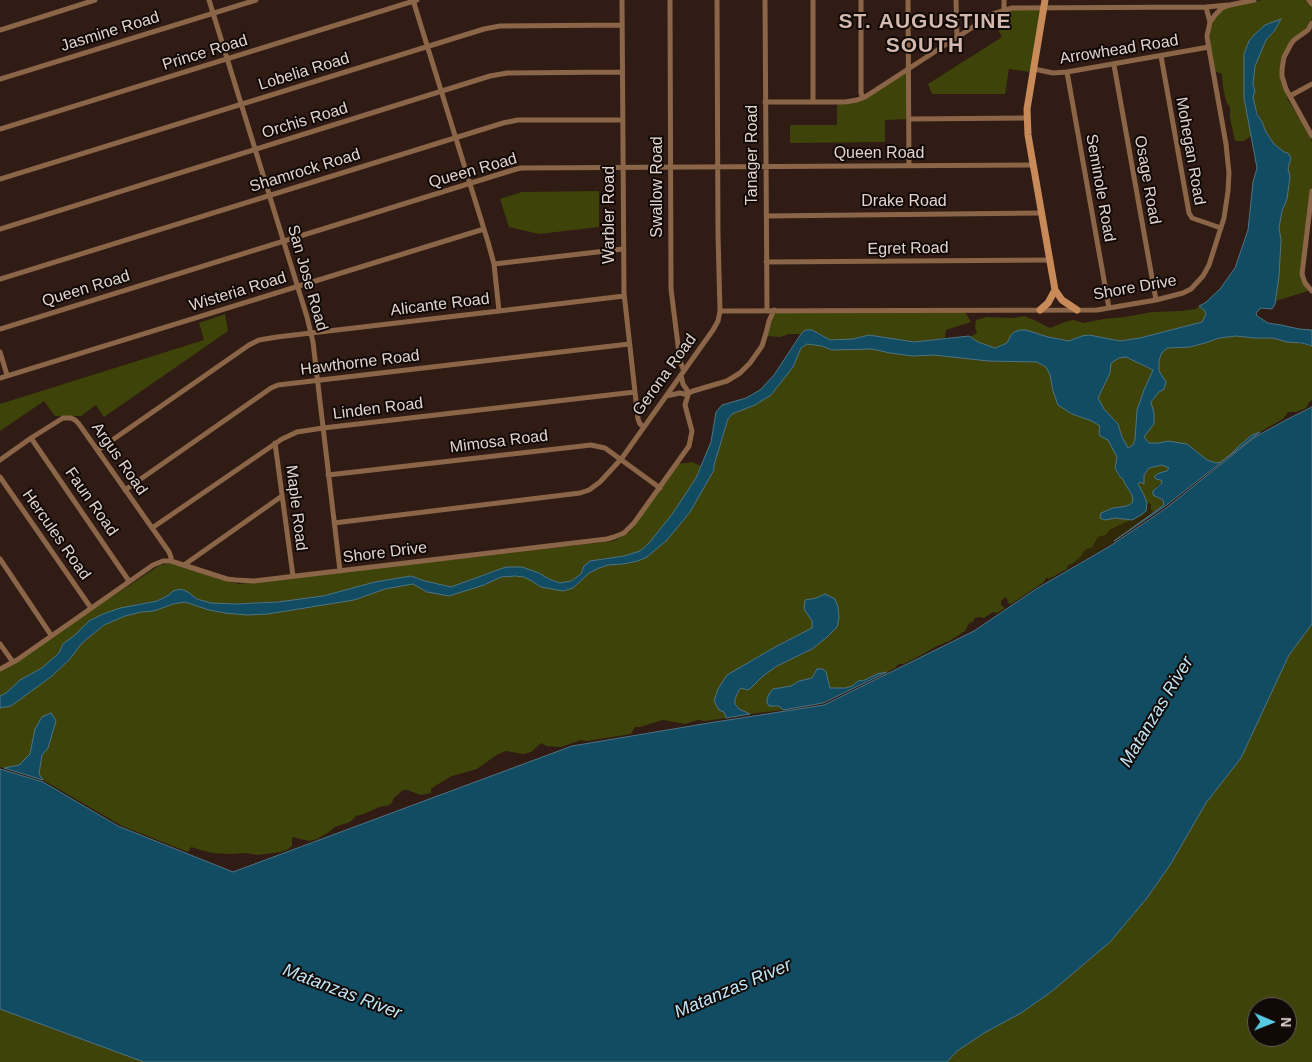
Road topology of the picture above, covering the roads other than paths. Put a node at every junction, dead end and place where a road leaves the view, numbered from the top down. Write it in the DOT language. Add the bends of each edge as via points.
graph roads {
  1 [pos="95,0"];
  2 [pos="209,0"];
  3 [pos="256,0"];
  4 [pos="414,0"];
  5 [pos="622,0"];
  6 [pos="670,0"];
  7 [pos="717,0"];
  8 [pos="765,0"];
  9 [pos="813,0"];
  10 [pos="861,0"];
  11 [pos="908,0"];
  12 [pos="956,0"];
  13 [pos="1004,0"];
  14 [pos="1101,0"];
  15 [pos="1148,0"];
  16 [pos="1250,0"];
  17 [pos="1309,0"];
  18 [pos="1044,4"];
  19 [pos="1312,4"];
  20 [pos="1228,5"];
  21 [pos="1101,7"];
  22 [pos="1148,7"];
  23 [pos="1206,7"];
  24 [pos="1004,10"];
  25 [pos="213,13"];
  26 [pos="1210,22"];
  27 [pos="1312,24"];
  28 [pos="622,25"];
  29 [pos="1312,29"];
  30 [pos="0,30"];
  31 [pos="1302,34"];
  32 [pos="956,38"];
  33 [pos="427,46"];
  34 [pos="1209,47"];
  35 [pos="1161,56"];
  36 [pos="228,58"];
  37 [pos="1114,65"];
  38 [pos="908,69"];
  39 [pos="1034,69"];
  40 [pos="622,72"];
  41 [pos="1067,72"];
  42 [pos="0,79"];
  43 [pos="1312,84"];
  44 [pos="441,92"];
  45 [pos="1290,96"];
  46 [pos="863,98"];
  47 [pos="765,102"];
  48 [pos="813,102"];
  49 [pos="242,104"];
  50 [pos="1027,118"];
  51 [pos="909,119"];
  52 [pos="622,120"];
  53 [pos="0,129"];
  54 [pos="1312,136"];
  55 [pos="455,138"];
  56 [pos="256,150"];
  57 [pos="1033,165"];
  58 [pos="909,166"];
  59 [pos="766,167"];
  60 [pos="623,168"];
  61 [pos="670,168"];
  62 [pos="718,168"];
  63 [pos="0,179"];
  64 [pos="470,183"];
  65 [pos="1312,191"];
  66 [pos="270,195"];
  67 [pos="1311,199"];
  68 [pos="1041,213"];
  69 [pos="766,216"];
  70 [pos="1221,228"];
  71 [pos="0,229"];
  72 [pos="484,229"];
  73 [pos="284,240"];
  74 [pos="1312,247"];
  75 [pos="1305,248"];
  76 [pos="623,249"];
  77 [pos="1050,260"];
  78 [pos="766,262"];
  79 [pos="494,264"];
  80 [pos="0,279"];
  81 [pos="298,286"];
  82 [pos="1055,290"];
  83 [pos="1312,290"];
  84 [pos="624,296"];
  85 [pos="1156,300"];
  86 [pos="1109,308"];
  87 [pos="767,310"];
  88 [pos="774,310"];
  89 [pos="1040,310"];
  90 [pos="1077,310"];
  91 [pos="498,311"];
  92 [pos="720,311"];
  93 [pos="0,328"];
  94 [pos="311,333"];
  95 [pos="629,344"];
  96 [pos="0,352"];
  97 [pos="683,373"];
  98 [pos="7,375"];
  99 [pos="0,378"];
  100 [pos="317,380"];
  101 [pos="635,392"];
  102 [pos="666,396"];
  103 [pos="644,427"];
  104 [pos="322,428"];
  105 [pos="31,438"];
  106 [pos="275,443"];
  107 [pos="98,450"];
  108 [pos="620,459"];
  109 [pos="0,460"];
  110 [pos="328,475"];
  111 [pos="0,477"];
  112 [pos="660,488"];
  113 [pos="125,490"];
  114 [pos="282,496"];
  115 [pos="334,523"];
  116 [pos="152,528"];
  117 [pos="0,559"];
  118 [pos="171,561"];
  119 [pos="184,565"];
  120 [pos="340,571"];
  121 [pos="293,576"];
  122 [pos="129,581"];
  123 [pos="91,608"];
  124 [pos="52,636"];
  125 [pos="0,644"];
  126 [pos="13,662"];
  127 [pos="0,669"];
  1 -- 30 [label="street"];
  2 -- 25 [label="street, San Jose Road"];
  3 -- 25 [label="street, Jasmine Road"];
  4 -- 33 [label="street, Alicante Road"];
  4 -- 36 [label="street, Prince Road"];
  5 -- 28 [label="street, Warbler Road"];
  6 -- 61 [label="street, Swallow Road"];
  7 -- 62 [label="street, Gerona Road"];
  8 -- 47 [label="street, Tanager Road"];
  9 -- 48 [label="street"];
  10 -- 46 [label="street"];
  11 -- 38 [label="street"];
  12 -- 32 [label="street"];
  13 -- 24 [label="street"];
  14 -- 21 [label="street"];
  15 -- 22 [label="street"];
  16 -- 20 [label="street"];
  17 -- 19 [label="street"];
  18 -- 21 [label="street"];
  18 -- 24 [label="street"];
  18 -- 39 [label="street"];
  20 -- 23 [label="street"];
  20 -- 26 [label="street" via="1218,11"];
  21 -- 22 [label="street"];
  22 -- 23 [label="street"];
  23 -- 26 [label="street, Shore Drive"];
  24 -- 32 [label="street"];
  25 -- 36 [label="street, San Jose Road"];
  25 -- 42 [label="street, Jasmine Road"];
  26 -- 34 [label="street, Shore Drive"];
  27 -- 31 [label="street"];
  28 -- 33 [label="street, Lobelia Road" via="500,26"];
  28 -- 40 [label="street, Warbler Road"];
  29 -- 31 [label="street"];
  31 -- 45 [label="street" via="1291,44 1283,62 1282,76"];
  32 -- 38 [label="street"];
  33 -- 44 [label="street, Alicante Road"];
  33 -- 49 [label="street, Lobelia Road"];
  34 -- 35 [label="street, Arrowhead Road"];
  34 -- 70 [label="street, Shore Drive" via="1229,173"];
  35 -- 37 [label="street, Arrowhead Road"];
  35 -- 70 [label="street, Mohegan Road" via="1188,213 1192,218"];
  36 -- 49 [label="street, San Jose Road"];
  36 -- 53 [label="street, Prince Road"];
  37 -- 41 [label="street, Arrowhead Road"];
  37 -- 85 [label="street, Osage Road"];
  38 -- 46 [label="street"];
  38 -- 51 [label="street"];
  39 -- 41 [label="street, Arrowhead Road"];
  39 -- 50 [label="street"];
  40 -- 44 [label="street, Orchis Road" via="506,73"];
  40 -- 52 [label="street, Warbler Road"];
  41 -- 86 [label="street, Seminole Road"];
  43 -- 45 [label="street"];
  44 -- 55 [label="street, Alicante Road"];
  44 -- 56 [label="street, Orchis Road"];
  45 -- 54 [label="street"];
  46 -- 48 [label="street" via="845,102"];
  47 -- 48 [label="street"];
  47 -- 59 [label="street, Tanager Road"];
  49 -- 56 [label="street, San Jose Road"];
  49 -- 63 [label="street, Lobelia Road"];
  50 -- 51 [label="street"];
  50 -- 57 [label="street"];
  51 -- 58 [label="street"];
  52 -- 55 [label="street, Shamrock Road" via="512,121"];
  52 -- 60 [label="street, Warbler Road"];
  55 -- 64 [label="street, Alicante Road"];
  55 -- 66 [label="street, Shamrock Road"];
  56 -- 66 [label="street, San Jose Road"];
  56 -- 71 [label="street, Orchis Road"];
  57 -- 58 [label="street, Queen Road"];
  57 -- 68 [label="street"];
  58 -- 59 [label="street, Queen Road"];
  59 -- 62 [label="street, Queen Road"];
  59 -- 69 [label="street, Tanager Road"];
  60 -- 61 [label="street, Queen Road"];
  60 -- 64 [label="street, Queen Road" via="522,168"];
  60 -- 76 [label="street, Warbler Road"];
  61 -- 62 [label="street, Queen Road"];
  61 -- 97 [label="street, Swallow Road" via="671,289"];
  62 -- 92 [label="street, Gerona Road"];
  64 -- 72 [label="street, Alicante Road"];
  64 -- 73 [label="street, Queen Road"];
  65 -- 67 [label="street"];
  66 -- 73 [label="street, San Jose Road"];
  66 -- 80 [label="street, Shamrock Road"];
  67 -- 75 [label="street"];
  68 -- 69 [label="street, Drake Road"];
  68 -- 77 [label="street"];
  69 -- 78 [label="street, Tanager Road"];
  70 -- 85 [label="street, Shore Drive" via="1209,265 1200,280 1183,293"];
  72 -- 79 [label="street, Alicante Road"];
  72 -- 81 [label="street, Wisteria Road"];
  73 -- 81 [label="street, San Jose Road"];
  73 -- 93 [label="street, Queen Road"];
  74 -- 75 [label="street"];
  75 -- 83 [label="street" via="1302,274"];
  76 -- 79 [label="street"];
  76 -- 84 [label="street, Warbler Road"];
  77 -- 78 [label="street, Egret Road"];
  77 -- 82 [label="street"];
  78 -- 87 [label="street, Tanager Road"];
  79 -- 91 [label="street, Alicante Road"];
  81 -- 94 [label="street, San Jose Road"];
  81 -- 98 [label="street, Wisteria Road"];
  82 -- 89 [label="street"];
  82 -- 90 [label="street" via="1066,304"];
  84 -- 91 [label="street"];
  84 -- 95 [label="street, Warbler Road"];
  85 -- 86 [label="street, Shore Drive"];
  86 -- 90 [label="street, Shore Drive"];
  87 -- 88 [label="street, Shore Drive"];
  87 -- 92 [label="street, Shore Drive"];
  88 -- 89 [label="street, Shore Drive"];
  88 -- 97 [label="street, Swallow Road" via="762,346 746,369 727,381 690,393 683,384"];
  89 -- 90 [label="street, Shore Drive"];
  91 -- 94 [label="street, Alicante Road"];
  92 -- 97 [label="street, Gerona Road" via="713,330"];
  94 -- 100 [label="street, San Jose Road"];
  94 -- 107 [label="street, Alicante Road" via="259,340 249,345"];
  95 -- 100 [label="street, Hawthorne Road"];
  95 -- 101 [label="street, Warbler Road"];
  96 -- 98 [label="street"];
  97 -- 102 [label="street, Gerona Road"];
  98 -- 99 [label="street, Wisteria Road"];
  100 -- 104 [label="street, San Jose Road"];
  100 -- 113 [label="street, Hawthorne Road" via="275,386"];
  101 -- 103 [label="street, Warbler Road" via="638,419"];
  101 -- 104 [label="street, Linden Road"];
  102 -- 103 [label="street, Gerona Road"];
  102 -- 112 [label="street, Shore Drive" via="688,395 685,405 692,436 687,450"];
  103 -- 108 [label="street, Gerona Road"];
  104 -- 106 [label="street, Linden Road" via="298,432"];
  104 -- 110 [label="street, San Jose Road"];
  105 -- 107 [label="street, Argus Road" via="63,418 71,418"];
  105 -- 109 [label="street, Argus Road"];
  105 -- 122 [label="street, Faun Road"];
  106 -- 114 [label="street, Maple Road"];
  106 -- 116 [label="street, Linden Road"];
  107 -- 113 [label="street, Argus Road"];
  108 -- 110 [label="street, Mimosa Road" via="605,448 590,445"];
  108 -- 112 [label="street, Mimosa Road"];
  108 -- 115 [label="street, Gerona Road" via="600,482 580,493"];
  110 -- 115 [label="street, San Jose Road"];
  111 -- 123 [label="street, Hercules Road"];
  112 -- 120 [label="street, Shore Drive" via="634,523 614,537"];
  113 -- 116 [label="street, Argus Road"];
  114 -- 119 [label="street"];
  114 -- 121 [label="street, Maple Road"];
  115 -- 120 [label="street, San Jose Road"];
  116 -- 118 [label="street, Argus Road" via="172,557"];
  117 -- 124 [label="street"];
  118 -- 119 [label="street, Shore Drive"];
  118 -- 122 [label="street" via="154,565"];
  119 -- 121 [label="street, Shore Drive" via="236,580"];
  120 -- 121 [label="street, Shore Drive"];
  122 -- 123 [label="street"];
  123 -- 124 [label="street"];
  124 -- 126 [label="street"];
  125 -- 126 [label="street"];
  126 -- 127 [label="street"];
}
